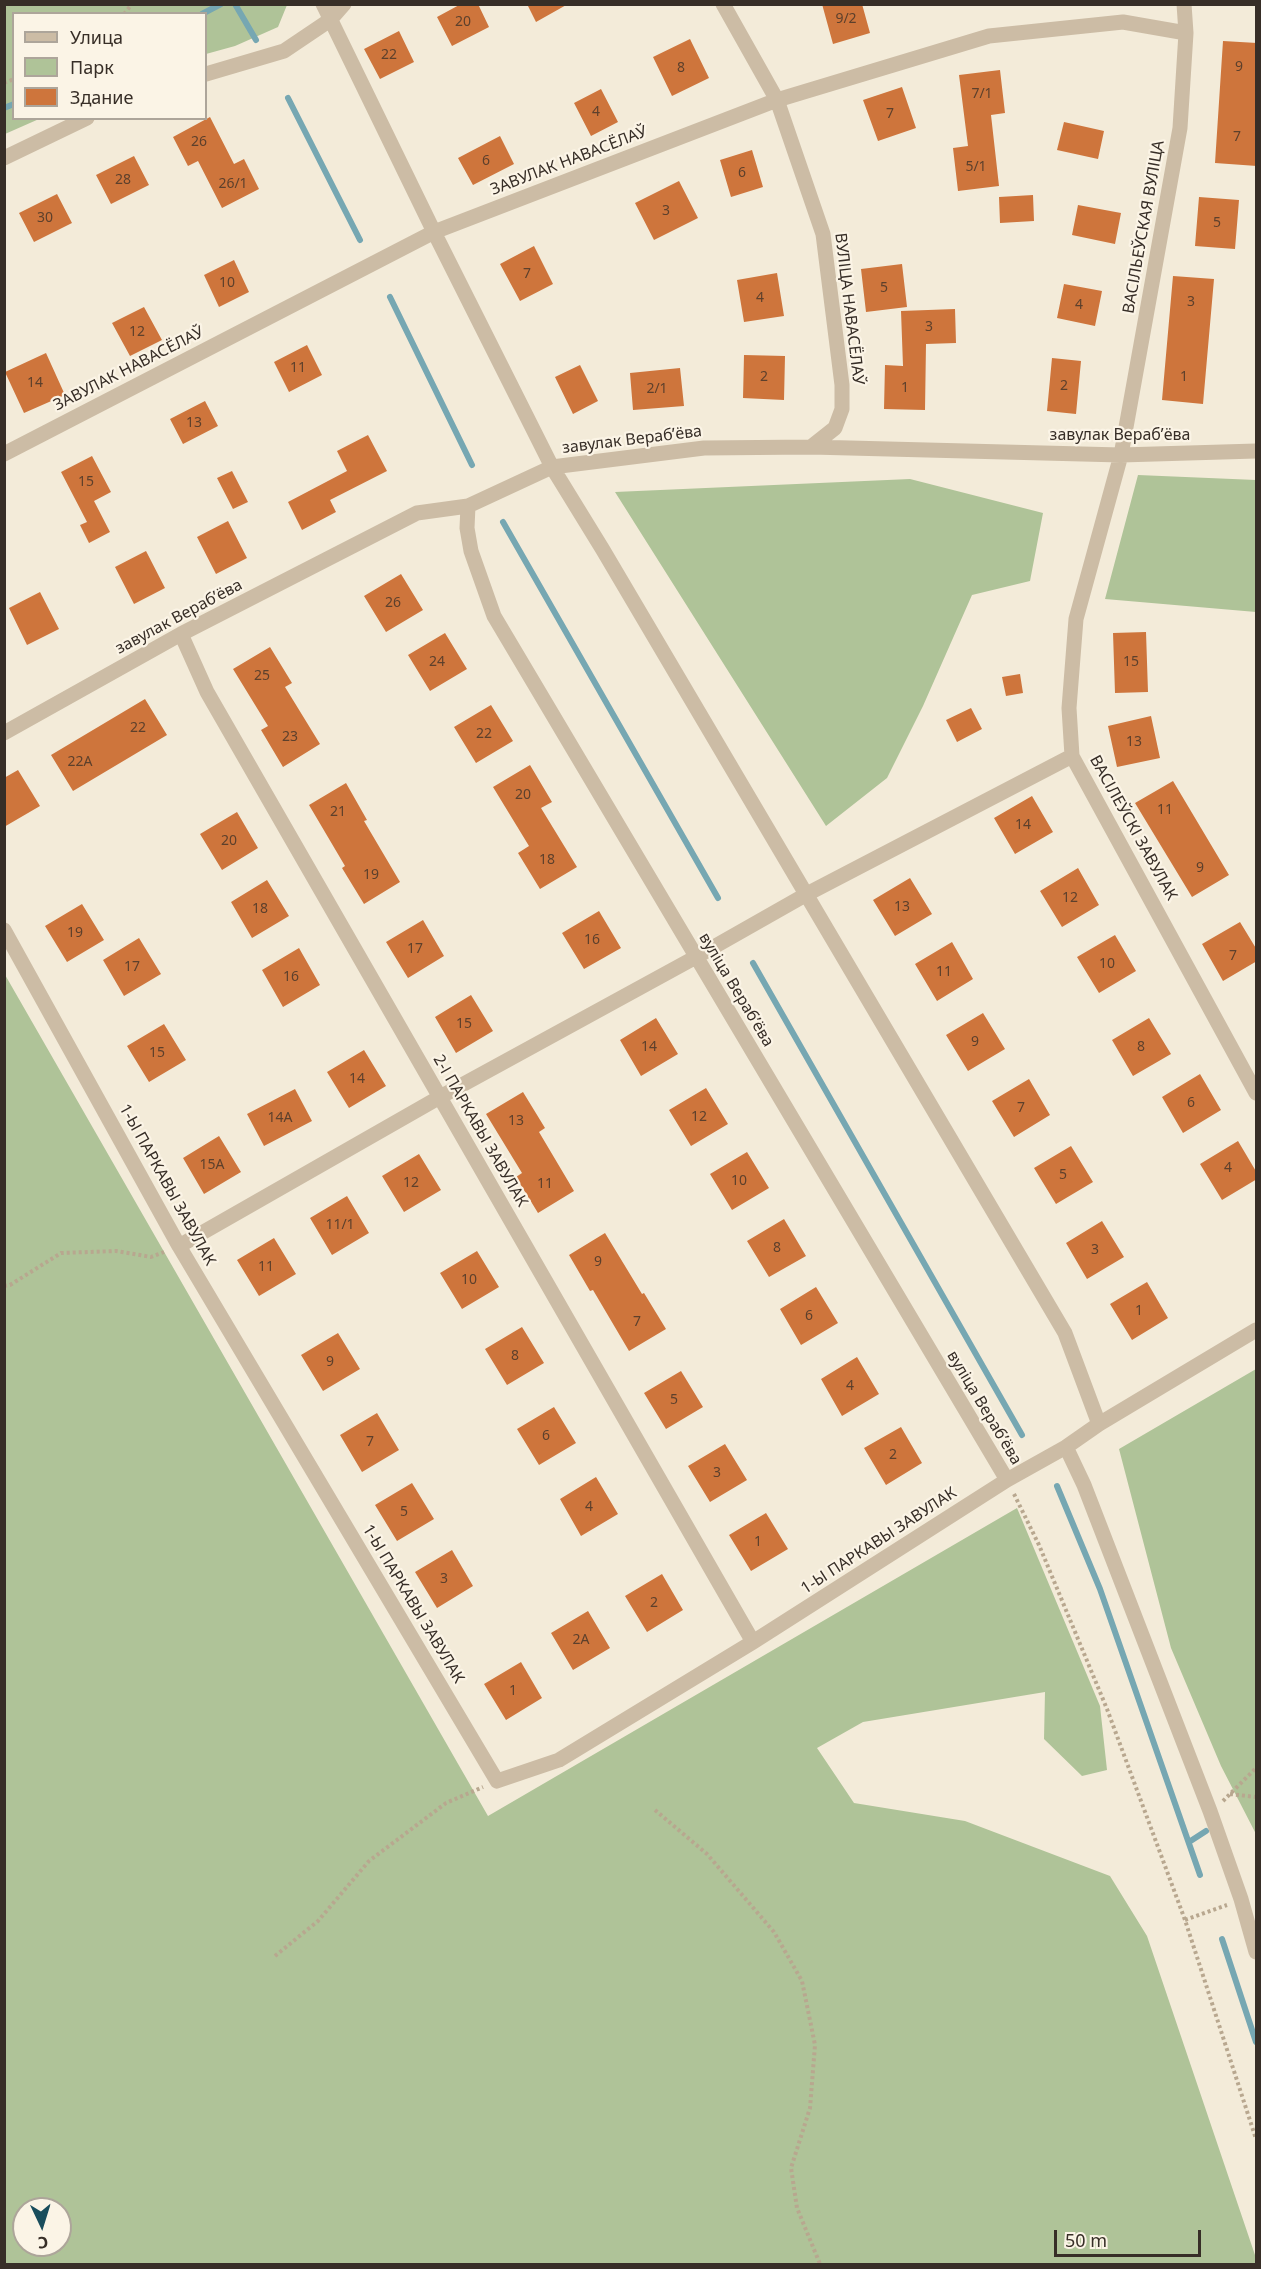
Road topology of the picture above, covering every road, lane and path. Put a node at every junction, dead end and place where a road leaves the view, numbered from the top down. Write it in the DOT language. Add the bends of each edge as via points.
graph roads {
  1 [pos="323,4"];
  2 [pos="344,4"];
  3 [pos="723,4"];
  4 [pos="1184,4"];
  5 [pos="330,20"];
  6 [pos="1186,33"];
  7 [pos="207,75"];
  8 [pos="777,100"];
  9 [pos="83,120"];
  10 [pos="4,158"];
  11 [pos="434,232"];
  12 [pos="811,447"];
  13 [pos="1257,451"];
  14 [pos="4,454"];
  15 [pos="1122,455"];
  16 [pos="552,467"];
  17 [pos="468,506"];
  18 [pos="181,634"];
  19 [pos="4,734"];
  20 [pos="1072,756"];
  21 [pos="807,894"];
  22 [pos="4,930"];
  23 [pos="696,957"];
  24 [pos="1257,1093"];
  25 [pos="440,1097"];
  26 [pos="179,1246"];
  27 [pos="4,1286"];
  28 [pos="1257,1330"];
  29 [pos="1099,1424"];
  30 [pos="1066,1447"];
  31 [pos="1006,1480"];
  32 [pos="753,1642"];
  33 [pos="1257,1768"];
  34 [pos="497,1781"];
  35 [pos="1230,1794"];
  36 [pos="1257,1797"];
  37 [pos="655,1810"];
  38 [pos="1210,1810"];
  39 [pos="1241,1899"];
  40 [pos="1185,1920"];
  41 [pos="1257,1952"];
  42 [pos="275,1956"];
  43 [pos="1257,2139"];
  44 [pos="820,2265"];
  1 -- 5 [label="street"];
  2 -- 5 [label="street"];
  3 -- 8 [label="street, ВУЛІЦА НАВАСЁЛАЎ"];
  4 -- 6 [label="street, ВАСІЛЬЕЎСКАЯ ВУЛІЦА"];
  5 -- 7 [label="street" via="284,51"];
  5 -- 11 [label="street"];
  6 -- 8 [label="street, ЗАВУЛАК НАВАСЁЛАЎ" via="1123,22 989,36"];
  6 -- 15 [label="street, ВАСІЛЬЕЎСКАЯ ВУЛІЦА" via="1180,128"];
  8 -- 11 [label="street, ЗАВУЛАК НАВАСЁЛАЎ"];
  8 -- 12 [label="street, ВУЛІЦА НАВАСЁЛАЎ" via="823,234 842,385 842,409 835,428"];
  9 -- 10 [label="street"];
  11 -- 14 [label="street, ЗАВУЛАК НАВАСЁЛАЎ"];
  11 -- 16 [label="street"];
  12 -- 15 [label="street, завулак Верабʼёва"];
  12 -- 16 [label="street, завулак Верабʼёва" via="704,448"];
  13 -- 15 [label="street, завулак Верабʼёва"];
  15 -- 20 [label="street, ВАСІЛЕЎСКІ ЗАВУЛАК" via="1076,619 1069,708"];
  16 -- 17 [label="street, завулак Верабʼёва"];
  16 -- 21 [label="street"];
  17 -- 18 [label="street, завулак Верабʼёва" via="417,513"];
  17 -- 23 [label="street, вуліца Верабʼёва" via="466,528 471,551 494,616"];
  18 -- 19 [label="street, завулак Верабʼёва"];
  18 -- 25 [label="street, 2-І ПАРКАВЫ ЗАВУЛАК" via="207,692"];
  20 -- 21 [label="street"];
  20 -- 24 [label="street, ВАСІЛЕЎСКІ ЗАВУЛАК"];
  21 -- 23 [label="street"];
  21 -- 29 [label="street" via="1065,1333"];
  22 -- 26 [label="street, 1-Ы ПАРКАВЫ ЗАВУЛАК"];
  23 -- 25 [label="street"];
  23 -- 31 [label="street, вуліца Верабʼёва"];
  25 -- 26 [label="street"];
  25 -- 32 [label="street, 2-І ПАРКАВЫ ЗАВУЛАК"];
  26 -- 27 [label="path" via="151,1257 116,1251 61,1253"];
  26 -- 34 [label="street, 1-Ы ПАРКАВЫ ЗАВУЛАК"];
  28 -- 29 [label="street, 1-Ы ПАРКАВЫ ЗАВУЛАК"];
  29 -- 30 [label="street, 1-Ы ПАРКАВЫ ЗАВУЛАК"];
  30 -- 31 [label="street, 1-Ы ПАРКАВЫ ЗАВУЛАК"];
  30 -- 38 [label="street"];
  31 -- 32 [label="street, 1-Ы ПАРКАВЫ ЗАВУЛАК"];
  31 -- 40 [label="path" via="1039,1545 1107,1709"];
  32 -- 34 [label="street, 1-Ы ПАРКАВЫ ЗАВУЛАК" via="559,1760"];
  33 -- 35 [label="path"];
  34 -- 42 [label="path" via="446,1803 369,1861 318,1921"];
  35 -- 36 [label="path"];
  35 -- 38 [label="path"];
  37 -- 44 [label="path" via="707,1854 774,1932 802,1981 815,2045 810,2108 791,2168 797,2208"];
  38 -- 39 [label="street"];
  39 -- 40 [label="path"];
  39 -- 41 [label="street"];
  40 -- 43 [label="path"];
}
